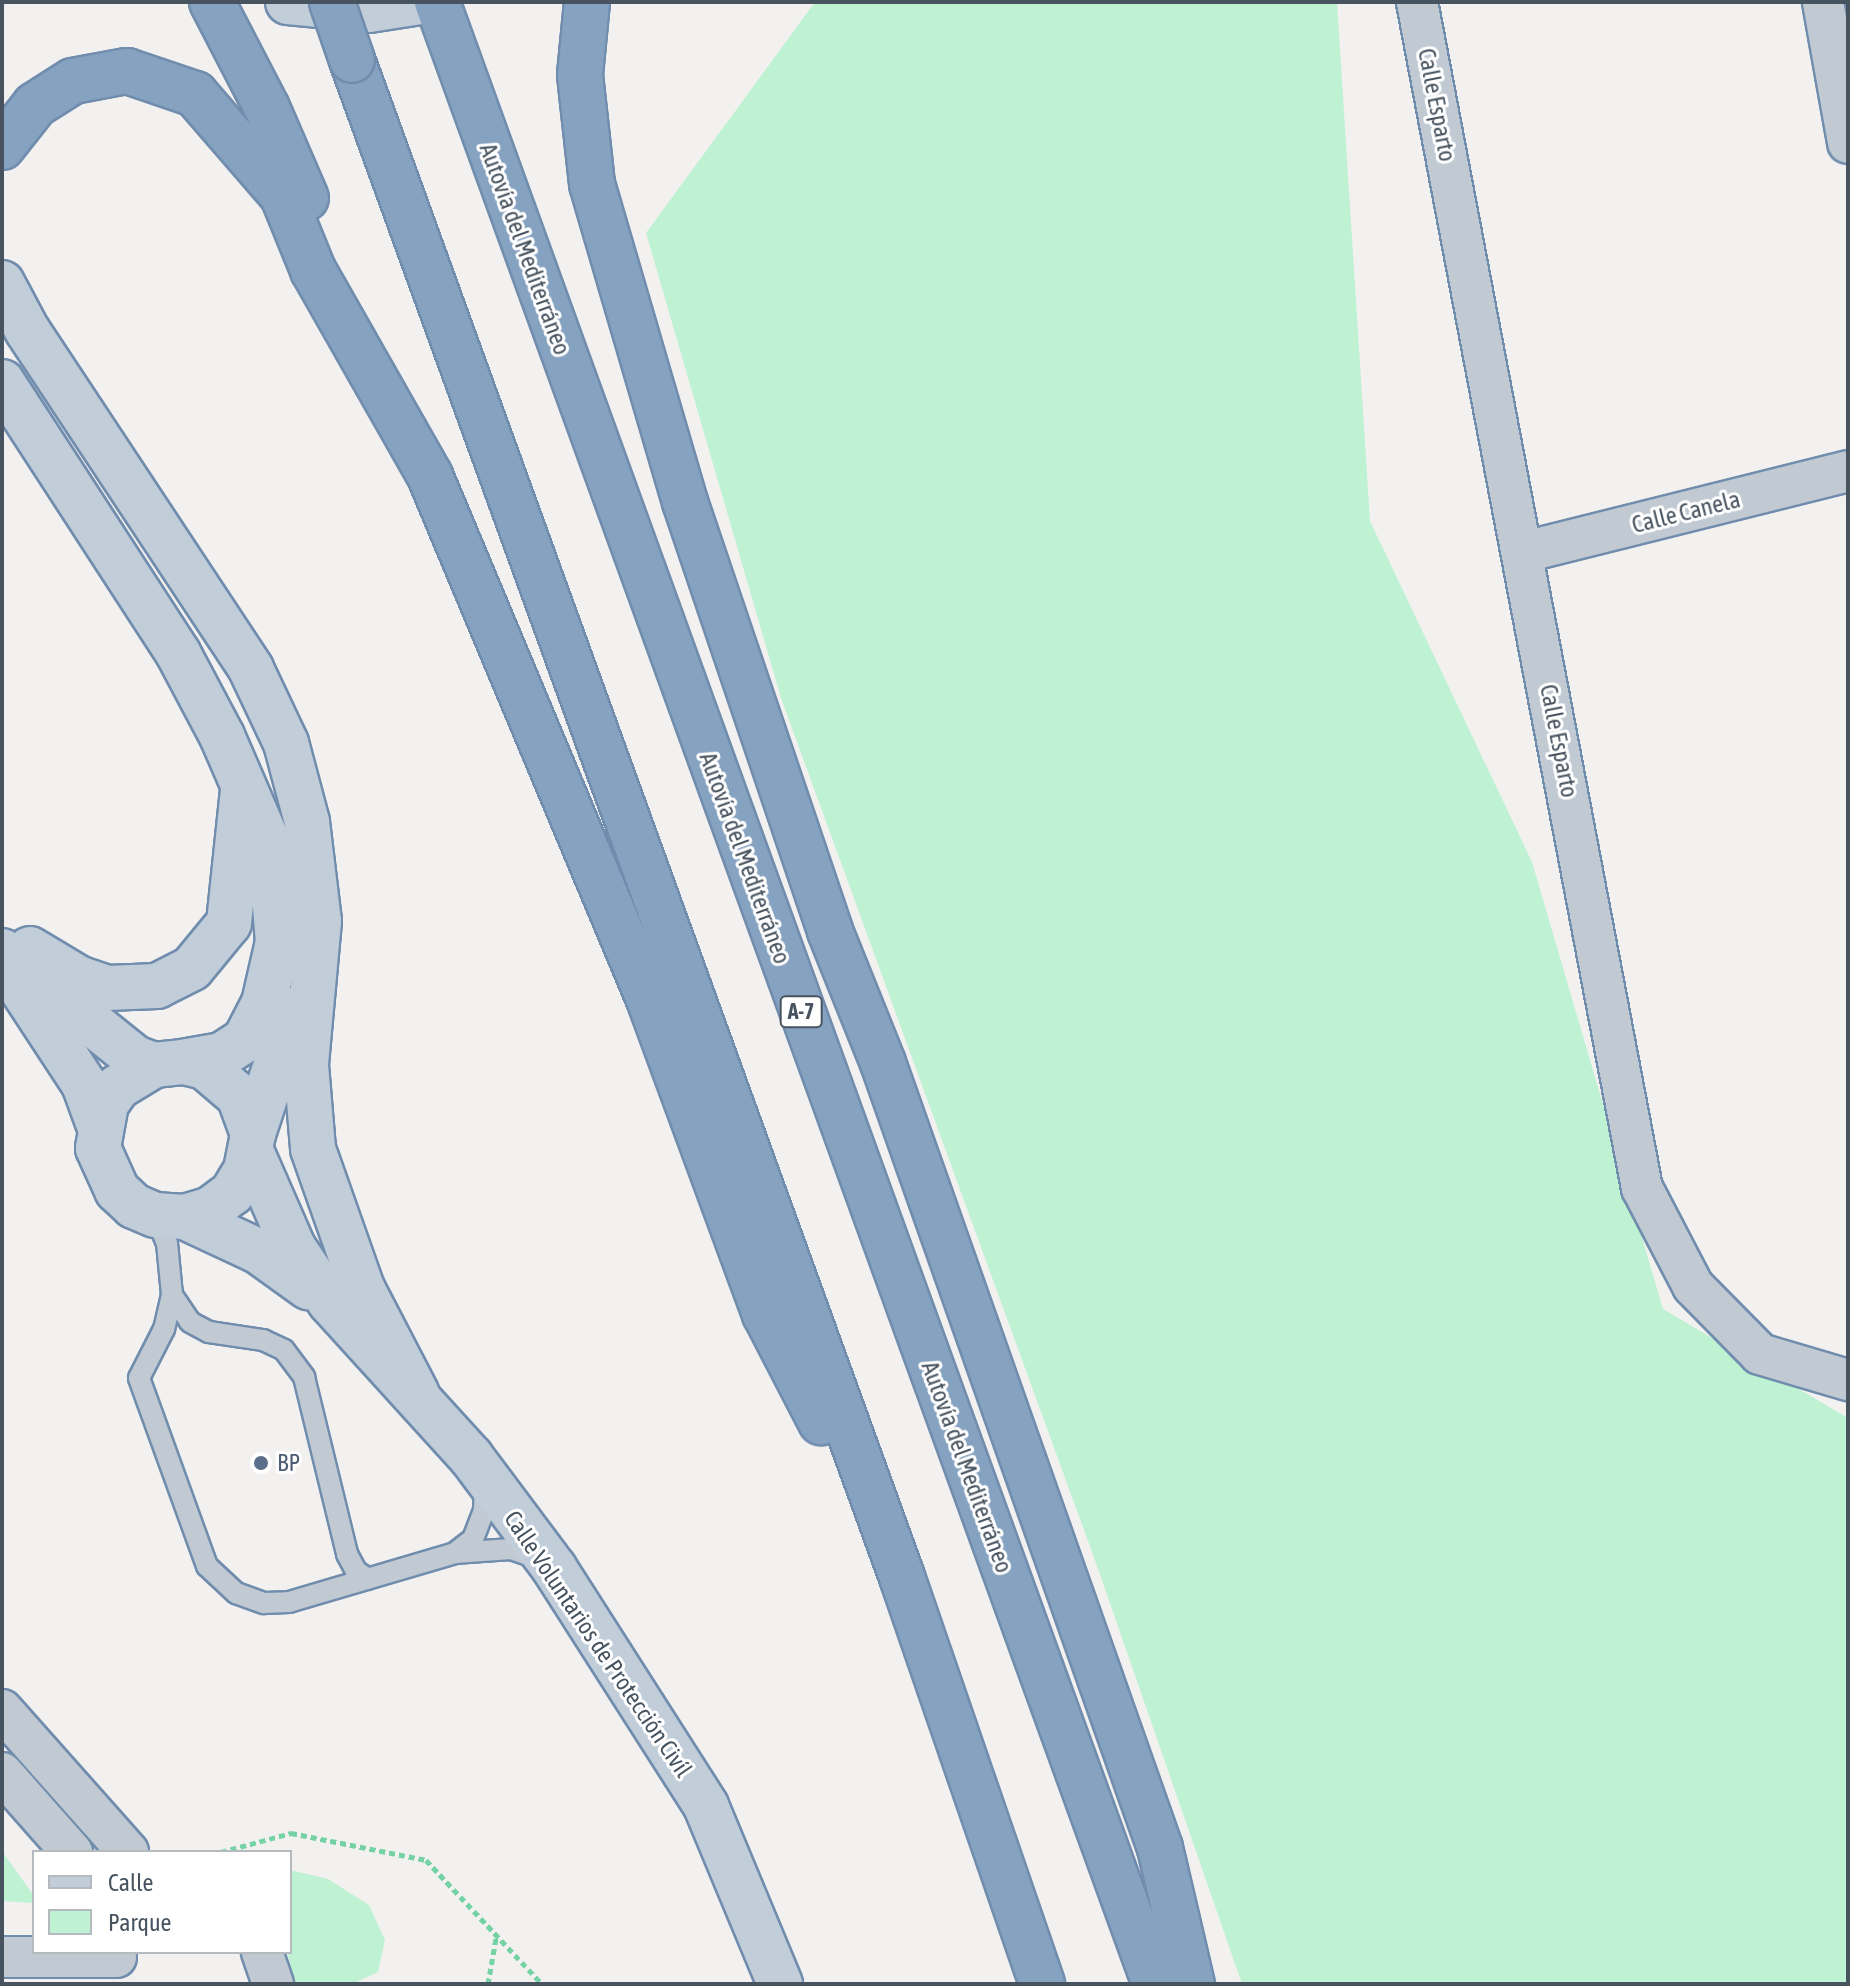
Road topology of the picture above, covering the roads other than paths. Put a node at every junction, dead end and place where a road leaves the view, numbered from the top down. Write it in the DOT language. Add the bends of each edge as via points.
graph roads {
  1 [pos="212,2"];
  2 [pos="288,2"];
  3 [pos="332,2"];
  4 [pos="420,2"];
  5 [pos="587,2"];
  6 [pos="618,2"];
  7 [pos="1417,2"];
  8 [pos="1823,2"];
  9 [pos="443,20"];
  10 [pos="1848,143"];
  11 [pos="2,147"];
  12 [pos="592,184"];
  13 [pos="2,283"];
  14 [pos="2,382"];
  15 [pos="1848,471"];
  16 [pos="430,476"];
  17 [pos="1524,552"];
  18 [pos="243,789"];
  19 [pos="2,928"];
  20 [pos="2,951"];
  21 [pos="314,960"];
  22 [pos="2,964"];
  23 [pos="169,1063"];
  24 [pos="99,1125"];
  25 [pos="252,1143"];
  26 [pos="170,1216"];
  27 [pos="172,1295"];
  28 [pos="330,1302"];
  29 [pos="1848,1380"];
  30 [pos="417,1394"];
  31 [pos="485,1477"];
  32 [pos="455,1553"];
  33 [pos="554,1568"];
  34 [pos="902,1577"];
  35 [pos="368,1579"];
  36 [pos="2,1710"];
  37 [pos="2,1773"];
  38 [pos="70,1850"];
  39 [pos="126,1850"];
  40 [pos="263,1954"];
  41 [pos="2,1957"];
  42 [pos="114,1964"];
  43 [pos="273,1984"];
  44 [pos="780,1984"];
  45 [pos="1042,1984"];
  46 [pos="1155,1984"];
  47 [pos="1192,1984"];
  1 -- 16 [label="highway" via="267,108"];
  2 -- 4 [label="street" via="369,10"];
  3 -- 34 [label="highway, bridge"];
  5 -- 12 [label="highway" via="580,75"];
  6 -- 12 [label="highway"];
  7 -- 17 [label="street, Calle Esparto"];
  8 -- 10 [label="street"];
  9 -- 46 [label="highway, Autovía del Mediterráneo / A-7"];
  11 -- 16 [label="highway" via="35,105 73,81 127,71 195,94 283,196 313,270"];
  12 -- 47 [label="highway" via="738,667 1160,1848"];
  13 -- 21 [label="street" via="27,330 251,669 286,743 315,877 319,921"];
  14 -- 18 [label="street" via="178,653"];
  15 -- 17 [label="street, Calle Canela"];
  16 -- 34 [label="highway" via="649,999 765,1314"];
  17 -- 29 [label="street, Calle Esparto" via="1642,1188 1693,1286 1760,1354"];
  18 -- 19 [label="street" via="229,923 192,968 157,986 107,988 50,963"];
  18 -- 23 [label="street" via="270,847 278,901 264,1003 245,1040 222,1055"];
  20 -- 23 [label="street" via="104,1037"];
  21 -- 25 [label="street"];
  21 -- 30 [label="street" via="306,1065 313,1149 346,1252"];
  22 -- 24 [label="street" via="62,1047"];
  23 -- 24 [label="street" via="118,1087"];
  23 -- 25 [label="street" via="224,1079 239,1096"];
  24 -- 26 [label="street" via="98,1148 117,1190"];
  25 -- 26 [label="street" via="232,1193 211,1209"];
  25 -- 28 [label="street, Calle Voluntarios de Protección Civíl" via="293,1247"];
  26 -- 27 [label="lane"];
  26 -- 28 [label="street, Calle Voluntarios de Protección Civíl" via="258,1251"];
  27 -- 35 [label="lane" via="190,1322 209,1332 263,1340 284,1350 304,1377 347,1554 356,1571"];
  27 -- 35 [label="lane" via="164,1329 139,1378 207,1566 236,1593 264,1603 289,1602"];
  28 -- 30 [label="street, Calle Voluntarios de Protección Civíl"];
  30 -- 31 [label="street, Calle Voluntarios de Protección Civíl"];
  31 -- 32 [label="lane" via="482,1518 473,1539"];
  31 -- 33 [label="street, Calle Voluntarios de Protección Civíl"];
  32 -- 33 [label="lane" via="511,1549"];
  32 -- 35 [label="lane"];
  33 -- 44 [label="street, Calle Voluntarios de Protección Civíl" via="706,1806"];
  34 -- 45 [label="highway"];
  36 -- 39 [label="street"];
  37 -- 38 [label="street"];
  40 -- 43 [label="street"];
  41 -- 42 [label="street"];
}
